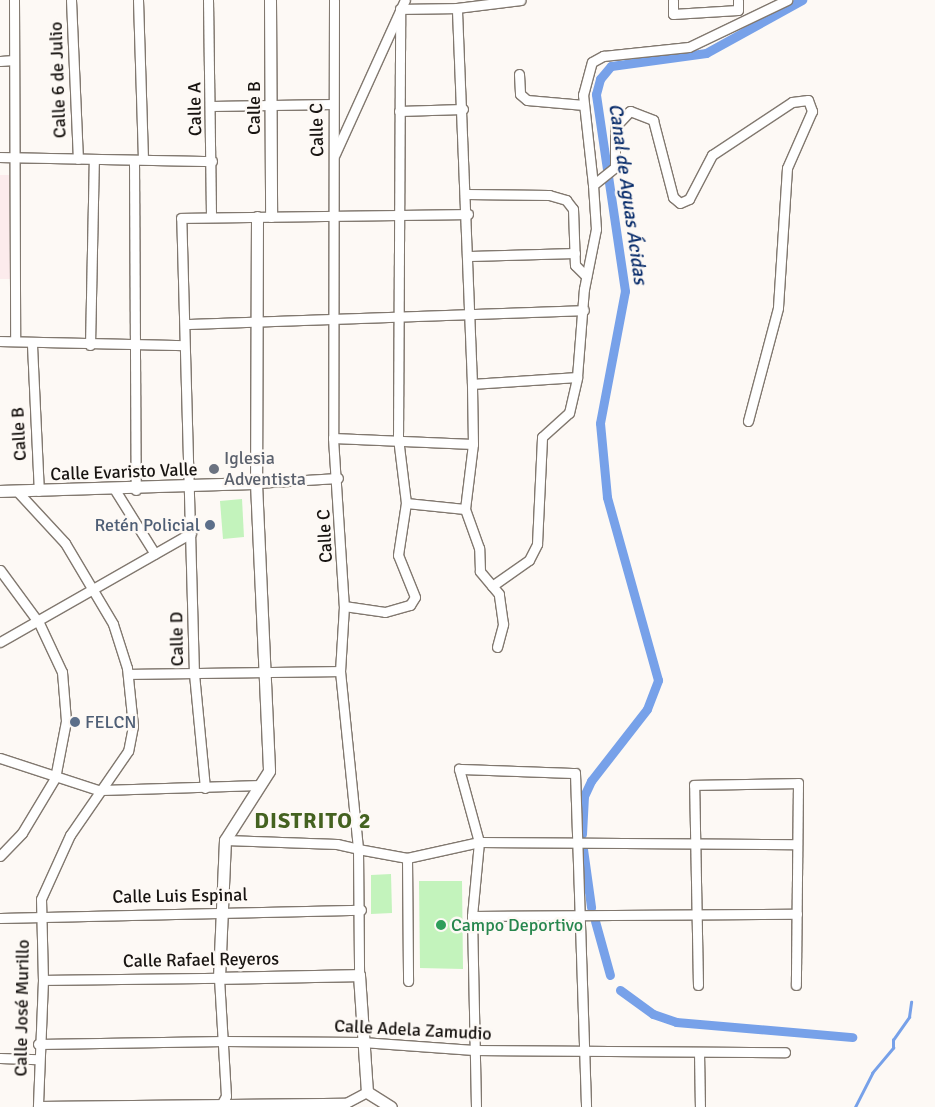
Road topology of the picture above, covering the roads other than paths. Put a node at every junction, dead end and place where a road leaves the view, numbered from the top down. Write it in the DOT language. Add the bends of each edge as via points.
graph roads {
  1 [pos="14,0"];
  2 [pos="71,0"];
  3 [pos="138,0"];
  4 [pos="208,0"];
  5 [pos="270,0"];
  6 [pos="334,0"];
  7 [pos="406,0"];
  8 [pos="521,0"];
  9 [pos="673,0"];
  10 [pos="738,0"];
  11 [pos="787,0"];
  12 [pos="457,8"];
  13 [pos="400,9"];
  14 [pos="14,60"];
  15 [pos="0,61"];
  16 [pos="519,74"];
  17 [pos="333,104"];
  18 [pos="273,105"];
  19 [pos="584,105"];
  20 [pos="211,106"];
  21 [pos="463,109"];
  22 [pos="400,112"];
  23 [pos="16,156"];
  24 [pos="0,157"];
  25 [pos="143,157"];
  26 [pos="334,157"];
  27 [pos="78,159"];
  28 [pos="94,160"];
  29 [pos="134,160"];
  30 [pos="212,161"];
  31 [pos="593,186"];
  32 [pos="467,194"];
  33 [pos="468,214"];
  34 [pos="334,215"];
  35 [pos="401,215"];
  36 [pos="211,216"];
  37 [pos="271,216"];
  38 [pos="257,217"];
  39 [pos="574,253"];
  40 [pos="470,256"];
  41 [pos="586,276"];
  42 [pos="584,310"];
  43 [pos="470,315"];
  44 [pos="402,316"];
  45 [pos="334,319"];
  46 [pos="260,323"];
  47 [pos="186,324"];
  48 [pos="0,341"];
  49 [pos="15,341"];
  50 [pos="32,345"];
  51 [pos="90,345"];
  52 [pos="132,345"];
  53 [pos="182,345"];
  54 [pos="577,377"];
  55 [pos="472,384"];
  56 [pos="748,421"];
  57 [pos="333,438"];
  58 [pos="398,438"];
  59 [pos="473,444"];
  60 [pos="338,478"];
  61 [pos="256,483"];
  62 [pos="188,488"];
  63 [pos="16,490"];
  64 [pos="115,490"];
  65 [pos="136,490"];
  66 [pos="0,491"];
  67 [pos="39,491"];
  68 [pos="406,503"];
  69 [pos="465,509"];
  70 [pos="191,533"];
  71 [pos="155,554"];
  72 [pos="0,570"];
  73 [pos="492,586"];
  74 [pos="96,590"];
  75 [pos="344,606"];
  76 [pos="38,623"];
  77 [pos="0,642"];
  78 [pos="497,647"];
  79 [pos="340,671"];
  80 [pos="128,674"];
  81 [pos="194,674"];
  82 [pos="264,675"];
  83 [pos="0,758"];
  84 [pos="55,778"];
  85 [pos="256,785"];
  86 [pos="205,788"];
  87 [pos="98,790"];
  88 [pos="225,840"];
  89 [pos="575,841"];
  90 [pos="479,842"];
  91 [pos="797,844"];
  92 [pos="696,845"];
  93 [pos="358,849"];
  94 [pos="0,856"];
  95 [pos="407,858"];
  96 [pos="361,910"];
  97 [pos="221,911"];
  98 [pos="580,914"];
  99 [pos="698,914"];
  100 [pos="797,914"];
  101 [pos="472,916"];
  102 [pos="40,917"];
  103 [pos="0,918"];
  104 [pos="360,975"];
  105 [pos="218,978"];
  106 [pos="44,980"];
  107 [pos="408,981"];
  108 [pos="698,985"];
  109 [pos="796,985"];
  110 [pos="225,1041"];
  111 [pos="362,1042"];
  112 [pos="38,1044"];
  113 [pos="474,1050"];
  114 [pos="585,1051"];
  115 [pos="699,1052"];
  116 [pos="785,1052"];
  117 [pos="0,1058"];
  118 [pos="38,1059"];
  119 [pos="367,1092"];
  120 [pos="222,1105"];
  121 [pos="258,1105"];
  122 [pos="38,1106"];
  123 [pos="391,1107"];
  124 [pos="476,1107"];
  125 [pos="586,1107"];
  126 [pos="700,1107"];
  1 -- 14 [label="street"];
  2 -- 27 [label="street, Calle 6 de Julio"];
  3 -- 25 [label="street"];
  4 -- 20 [label="street, Calle A"];
  5 -- 18 [label="street, Calle B"];
  6 -- 17 [label="street, Calle C"];
  7 -- 13 [label="street"];
  8 -- 12 [label="street"];
  9 -- 10 [label="street" via="673,14 738,10"];
  11 -- 19 [label="street" via="689,47 603,56 587,70"];
  12 -- 13 [label="street"];
  12 -- 21 [label="street"];
  13 -- 22 [label="street"];
  13 -- 26 [label="street"];
  14 -- 15 [label="street"];
  14 -- 23 [label="street"];
  16 -- 19 [label="street" via="520,94 526,100"];
  17 -- 18 [label="street"];
  17 -- 26 [label="street, Calle C"];
  18 -- 20 [label="street"];
  18 -- 37 [label="street, Calle B"];
  19 -- 31 [label="street"];
  20 -- 30 [label="street, Calle A"];
  21 -- 22 [label="street"];
  21 -- 32 [label="street"];
  22 -- 35 [label="street"];
  23 -- 24 [label="street"];
  23 -- 27 [label="street"];
  23 -- 49 [label="street"];
  25 -- 29 [label="street"];
  25 -- 30 [label="street"];
  26 -- 34 [label="street, Calle C"];
  27 -- 28 [label="street"];
  28 -- 29 [label="street"];
  28 -- 51 [label="street"];
  29 -- 52 [label="street"];
  30 -- 36 [label="street, Calle A"];
  31 -- 41 [label="street" via="596,229"];
  31 -- 56 [label="street" via="605,179 615,167 617,122 630,111 647,114 653,120 673,197 680,203 689,199 712,155 792,102 808,100 812,110 810,122 787,168 778,308"];
  32 -- 33 [label="street"];
  32 -- 39 [label="street" via="549,195 566,200 573,209"];
  33 -- 35 [label="street"];
  33 -- 40 [label="street"];
  34 -- 35 [label="street"];
  34 -- 37 [label="street"];
  34 -- 45 [label="street, Calle C"];
  35 -- 44 [label="street"];
  36 -- 38 [label="street"];
  36 -- 47 [label="street, Calle D" via="181,218"];
  37 -- 38 [label="street"];
  38 -- 46 [label="street"];
  39 -- 40 [label="street"];
  39 -- 41 [label="street" via="575,265"];
  40 -- 43 [label="street"];
  41 -- 42 [label="street"];
  42 -- 43 [label="street"];
  42 -- 54 [label="street"];
  43 -- 44 [label="street"];
  43 -- 55 [label="street"];
  44 -- 45 [label="street"];
  44 -- 58 [label="street"];
  45 -- 46 [label="street"];
  45 -- 57 [label="street, Calle C"];
  46 -- 47 [label="street"];
  46 -- 61 [label="street"];
  47 -- 53 [label="street, Calle D"];
  48 -- 49 [label="street"];
  49 -- 50 [label="street"];
  50 -- 51 [label="street"];
  50 -- 67 [label="street, Calle B"];
  51 -- 52 [label="street"];
  52 -- 53 [label="street"];
  52 -- 65 [label="street"];
  53 -- 62 [label="street, Calle D"];
  54 -- 55 [label="street"];
  54 -- 73 [label="street" via="569,412 542,437 537,544 529,560"];
  55 -- 59 [label="street"];
  57 -- 58 [label="street"];
  57 -- 60 [label="street, Calle C"];
  58 -- 59 [label="street"];
  58 -- 68 [label="street"];
  59 -- 69 [label="street"];
  60 -- 61 [label="street, Calle Evaristo Valle"];
  60 -- 75 [label="street, Calle C"];
  61 -- 62 [label="street, Calle Evaristo Valle"];
  61 -- 82 [label="street"];
  62 -- 65 [label="street, Calle Evaristo Valle"];
  62 -- 70 [label="street, Calle D"];
  63 -- 66 [label="street, Calle Evaristo Valle"];
  63 -- 67 [label="street, Calle Evaristo Valle"];
  63 -- 74 [label="street, Calle José Murillo" via="66,543"];
  64 -- 65 [label="street, Calle Evaristo Valle"];
  64 -- 67 [label="street, Calle Evaristo Valle"];
  64 -- 71 [label="street"];
  68 -- 69 [label="street"];
  68 -- 75 [label="street" via="398,555 413,586 410,606 385,612"];
  69 -- 73 [label="street" via="479,548 480,571"];
  70 -- 71 [label="street"];
  70 -- 81 [label="street, Calle D"];
  71 -- 74 [label="street"];
  72 -- 76 [label="street"];
  73 -- 78 [label="street" via="499,594 504,624"];
  74 -- 76 [label="street"];
  74 -- 80 [label="street, Calle José Murillo" via="113,624"];
  75 -- 79 [label="street, Calle C"];
  76 -- 77 [label="street"];
  76 -- 84 [label="street" via="62,672 66,697"];
  79 -- 82 [label="street"];
  79 -- 93 [label="street, Calle C"];
  80 -- 81 [label="street"];
  80 -- 87 [label="street, Calle José Murillo" via="133,738"];
  81 -- 82 [label="street"];
  81 -- 86 [label="street, Calle D"];
  82 -- 85 [label="street" via="269,770"];
  83 -- 84 [label="street"];
  84 -- 87 [label="street"];
  84 -- 94 [label="street" via="22,833"];
  85 -- 86 [label="street"];
  85 -- 88 [label="street"];
  86 -- 87 [label="street"];
  87 -- 102 [label="street, Calle José Murillo" via="57,862 41,899"];
  88 -- 93 [label="street" via="337,844"];
  88 -- 97 [label="street"];
  89 -- 90 [label="street"];
  89 -- 90 [label="street" via="575,773 459,769"];
  89 -- 92 [label="street"];
  89 -- 98 [label="street"];
  90 -- 95 [label="street"];
  90 -- 101 [label="street"];
  91 -- 92 [label="street"];
  91 -- 92 [label="street" via="798,784 760,784 694,785"];
  91 -- 100 [label="street"];
  92 -- 99 [label="street"];
  93 -- 95 [label="street"];
  93 -- 96 [label="street, Calle C"];
  95 -- 107 [label="street"];
  96 -- 97 [label="street, Calle Luis Espinal"];
  96 -- 104 [label="street, Calle C"];
  97 -- 102 [label="street, Calle Luis Espinal"];
  97 -- 105 [label="street"];
  98 -- 99 [label="street"];
  98 -- 101 [label="street"];
  98 -- 114 [label="street"];
  99 -- 100 [label="street"];
  99 -- 108 [label="street"];
  100 -- 109 [label="street"];
  101 -- 113 [label="street"];
  102 -- 103 [label="street, Calle Luis Espinal"];
  102 -- 106 [label="street, Calle José Murillo"];
  104 -- 105 [label="street, Calle Rafael Reyeros"];
  104 -- 111 [label="street"];
  105 -- 106 [label="street, Calle Rafael Reyeros"];
  105 -- 110 [label="street"];
  106 -- 112 [label="street, Calle José Murillo"];
  110 -- 111 [label="street, Calle Adela Zamudio"];
  110 -- 112 [label="street, Calle Adela Zamudio"];
  110 -- 120 [label="street"];
  111 -- 113 [label="street, Calle Adela Zamudio"];
  111 -- 119 [label="street"];
  112 -- 118 [label="street, Calle José Murillo"];
  113 -- 114 [label="street, Calle Adela Zamudio"];
  113 -- 124 [label="street"];
  114 -- 115 [label="street, Calle Adela Zamudio"];
  114 -- 125 [label="street"];
  115 -- 116 [label="street, Calle Adela Zamudio"];
  115 -- 126 [label="street"];
  117 -- 118 [label="street"];
  118 -- 122 [label="street, Calle José Murillo"];
  119 -- 121 [label="street" via="346,1103"];
  119 -- 123 [label="street"];
  120 -- 121 [label="street"];
  120 -- 122 [label="street"];
}
